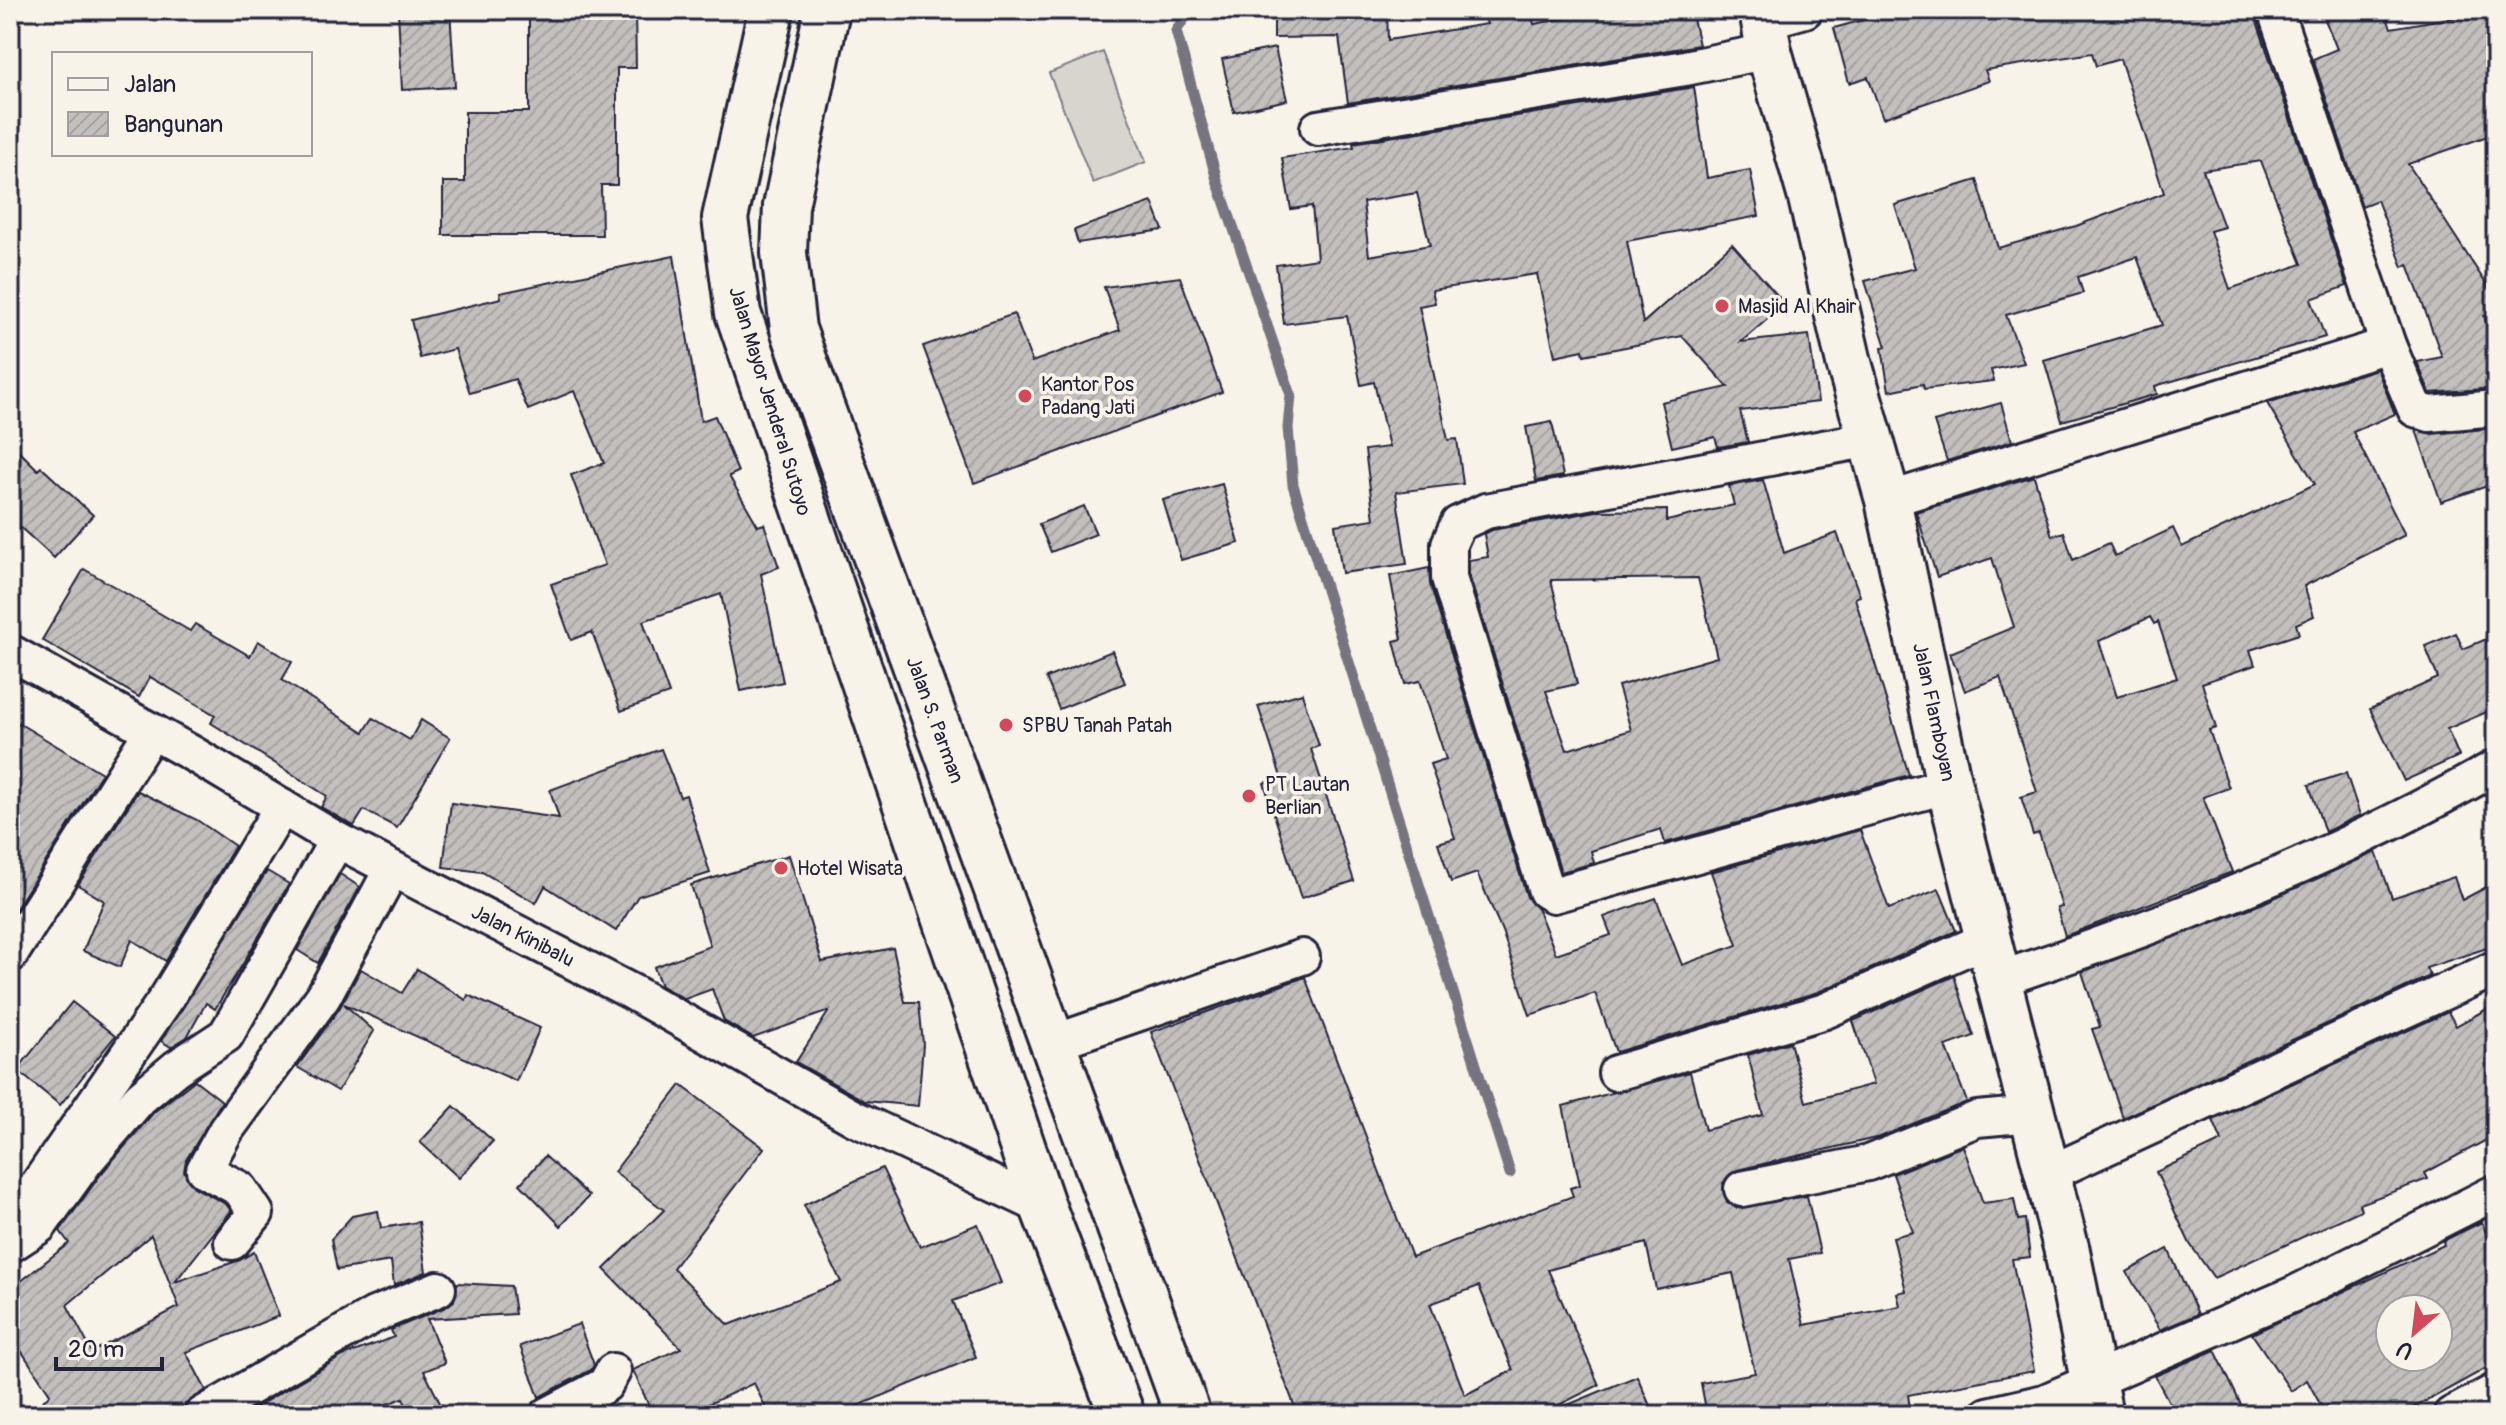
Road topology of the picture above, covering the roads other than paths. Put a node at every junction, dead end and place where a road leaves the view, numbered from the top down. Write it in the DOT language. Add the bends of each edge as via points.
graph roads {
  1 [pos="771,10"];
  2 [pos="827,10"];
  3 [pos="2275,10"];
  4 [pos="1775,23"];
  5 [pos="1318,128"];
  6 [pos="2388,345"];
  7 [pos="2496,408"];
  8 [pos="1871,439"];
  9 [pos="1888,500"];
  10 [pos="14,663"];
  11 [pos="152,731"];
  12 [pos="2496,767"];
  13 [pos="1949,785"];
  14 [pos="282,807"];
  15 [pos="337,840"];
  16 [pos="392,869"];
  17 [pos="10,955"];
  18 [pos="1302,957"];
  19 [pos="1995,958"];
  20 [pos="2496,968"];
  21 [pos="1052,1043"];
  22 [pos="1616,1073"];
  23 [pos="2033,1114"];
  24 [pos="2048,1174"];
  25 [pos="1742,1189"];
  26 [pos="2496,1192"];
  27 [pos="1043,1207"];
  28 [pos="10,1225"];
  29 [pos="232,1242"];
  30 [pos="10,1245"];
  31 [pos="438,1289"];
  32 [pos="613,1371"];
  33 [pos="2496,1391"];
  34 [pos="2097,1398"];
  35 [pos="202,1415"];
  36 [pos="548,1415"];
  37 [pos="1122,1415"];
  38 [pos="1188,1415"];
  39 [pos="1988,1415"];
  40 [pos="2451,1415"];
  1 -- 27 [label="main road, Jalan Mayor Jenderal Sutoyo" via="725,218 738,313"];
  2 -- 21 [label="main road, Jalan S. Parman" via="786,206 784,253 793,329"];
  3 -- 6 [label="street"];
  4 -- 5 [label="street" via="1685,68"];
  4 -- 8 [label="main road, Jalan Flamboyan" via="1849,363"];
  6 -- 7 [label="street" via="2415,409 2430,414"];
  6 -- 9 [label="street"];
  8 -- 9 [label="main road, Jalan Flamboyan"];
  8 -- 13 [label="street" via="1486,511 1458,524 1449,544 1449,578 1546,891 1553,895"];
  9 -- 13 [label="main road, Jalan Flamboyan"];
  10 -- 11 [label="street, Jalan Kinibalu"];
  11 -- 14 [label="street, Jalan Kinibalu"];
  11 -- 17 [label="street"];
  12 -- 19 [label="street" via="2418,811 2271,880 2145,931"];
  13 -- 19 [label="main road, Jalan Flamboyan"];
  14 -- 15 [label="street, Jalan Kinibalu"];
  14 -- 28 [label="street" via="168,996"];
  15 -- 16 [label="street, Jalan Kinibalu"];
  15 -- 30 [label="street" via="226,1035 140,1098 39,1226"];
  16 -- 27 [label="street, Jalan Kinibalu" via="632,992 854,1118"];
  16 -- 29 [label="street" via="323,997 226,1130 204,1170 240,1189 256,1213"];
  18 -- 21 [label="street"];
  19 -- 22 [label="street"];
  19 -- 23 [label="main road, Jalan Flamboyan"];
  20 -- 24 [label="street"];
  21 -- 38 [label="main road, Jalan S. Parman"];
  23 -- 24 [label="main road, Jalan Flamboyan"];
  23 -- 25 [label="street" via="1977,1119 1868,1163"];
  24 -- 34 [label="main road, Jalan Flamboyan"];
  26 -- 34 [label="street"];
  27 -- 37 [label="main road"];
  31 -- 35 [label="street" via="374,1315"];
  32 -- 36 [label="street" via="605,1385"];
  33 -- 40 [label="street"];
  34 -- 39 [label="street" via="2044,1402"];
}
